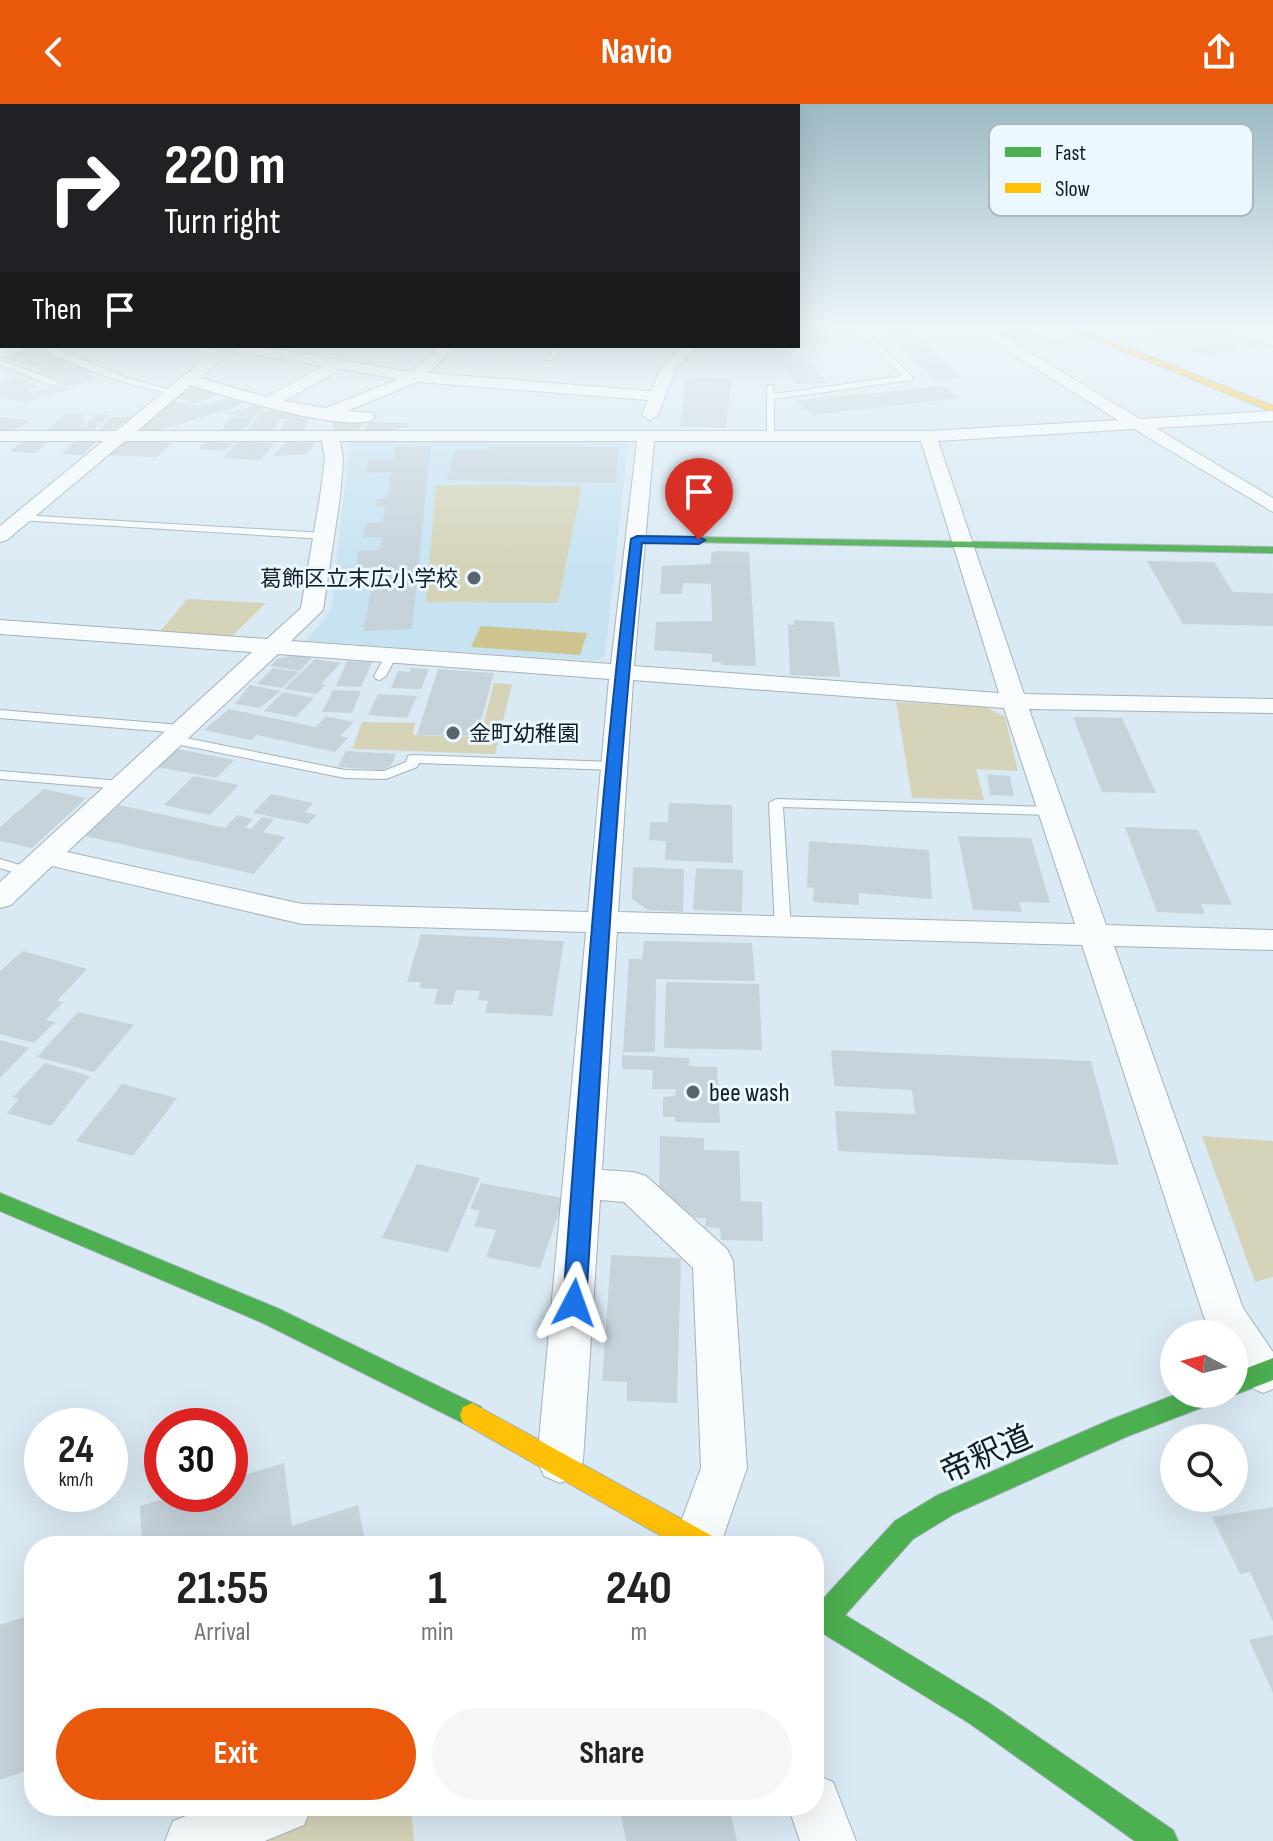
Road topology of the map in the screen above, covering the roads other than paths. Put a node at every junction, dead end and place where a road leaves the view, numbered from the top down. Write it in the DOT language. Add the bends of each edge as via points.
graph roads {
  1 [pos="155,407"];
  2 [pos="283,407"];
  3 [pos="344,407"];
  4 [pos="653,407"];
  5 [pos="770,407"];
  6 [pos="1106,407"];
  7 [pos="326,415"];
  8 [pos="1273,416"];
  9 [pos="433,419"];
  10 [pos="1135,425"];
  11 [pos="0,436"];
  12 [pos="928,436"];
  13 [pos="116,437"];
  14 [pos="325,437"];
  15 [pos="652,438"];
  16 [pos="770,438"];
  17 [pos="1273,506"];
  18 [pos="20,518"];
  19 [pos="0,536"];
  20 [pos="324,536"];
  21 [pos="637,539"];
  22 [pos="963,545"];
  23 [pos="1273,550"];
  24 [pos="0,627"];
  25 [pos="274,646"];
  26 [pos="622,672"];
  27 [pos="1014,701"];
  28 [pos="1273,706"];
  29 [pos="0,714"];
  30 [pos="176,734"];
  31 [pos="614,766"];
  32 [pos="0,775"];
  33 [pos="121,785"];
  34 [pos="1052,811"];
  35 [pos="0,863"];
  36 [pos="37,864"];
  37 [pos="0,898"];
  38 [pos="601,924"];
  39 [pos="783,929"];
  40 [pos="1094,936"];
  41 [pos="1273,940"];
  42 [pos="584,1184"];
  43 [pos="0,1202"];
  44 [pos="1268,1371"];
  45 [pos="1248,1379"];
  46 [pos="1171,1408"];
  47 [pos="560,1461"];
  48 [pos="685,1536"];
  49 [pos="703,1536"];
  50 [pos="824,1616"];
  51 [pos="824,1627"];
  52 [pos="259,1816"];
  53 [pos="819,1816"];
  54 [pos="193,1841"];
  55 [pos="828,1841"];
  56 [pos="1162,1841"];
  1 -- 13 [label="street"];
  2 -- 7 [label="street"];
  3 -- 7 [label="street"];
  4 -- 15 [label="street" via="647,424"];
  5 -- 16 [label="lane"];
  6 -- 10 [label="street"];
  7 -- 9 [label="street"];
  7 -- 14 [label="street"];
  8 -- 10 [label="street"];
  10 -- 12 [label="street"];
  10 -- 17 [label="street"];
  11 -- 13 [label="street"];
  12 -- 16 [label="street"];
  12 -- 22 [label="street"];
  13 -- 14 [label="street"];
  13 -- 18 [label="street"];
  14 -- 15 [label="street"];
  14 -- 20 [label="street" via="334,459"];
  15 -- 16 [label="street"];
  15 -- 21 [label="street"];
  18 -- 19 [label="street"];
  18 -- 20 [label="lane"];
  20 -- 25 [label="street" via="315,605"];
  21 -- 22 [label="main road"];
  21 -- 26 [label="street"];
  22 -- 23 [label="main road"];
  22 -- 27 [label="street"];
  24 -- 25 [label="street"];
  25 -- 26 [label="street" via="386,665"];
  25 -- 30 [label="street"];
  26 -- 27 [label="street"];
  26 -- 31 [label="street"];
  27 -- 28 [label="street"];
  27 -- 34 [label="street"];
  29 -- 30 [label="lane"];
  30 -- 31 [label="lane" via="345,774 386,775 413,759"];
  30 -- 33 [label="street"];
  31 -- 38 [label="street"];
  32 -- 33 [label="lane"];
  33 -- 36 [label="street"];
  34 -- 39 [label="lane" via="776,803"];
  34 -- 40 [label="street"];
  35 -- 36 [label="lane"];
  36 -- 37 [label="street"];
  36 -- 38 [label="street" via="302,914"];
  38 -- 39 [label="street"];
  38 -- 42 [label="street"];
  39 -- 40 [label="street"];
  40 -- 41 [label="street"];
  40 -- 44 [label="street" via="1225,1317"];
  42 -- 47 [label="street"];
  42 -- 49 [label="street" via="633,1187 713,1261 724,1468"];
  43 -- 47 [label="main road" via="202,1283"];
  44 -- 45 [label="main road"];
  46 -- 50 [label="main road, 帝釈道" via="945,1505 904,1530"];
  47 -- 48 [label="main road"];
  51 -- 56 [label="main road" via="979,1713"];
  52 -- 54 [label="street"];
  53 -- 55 [label="street"];
}
